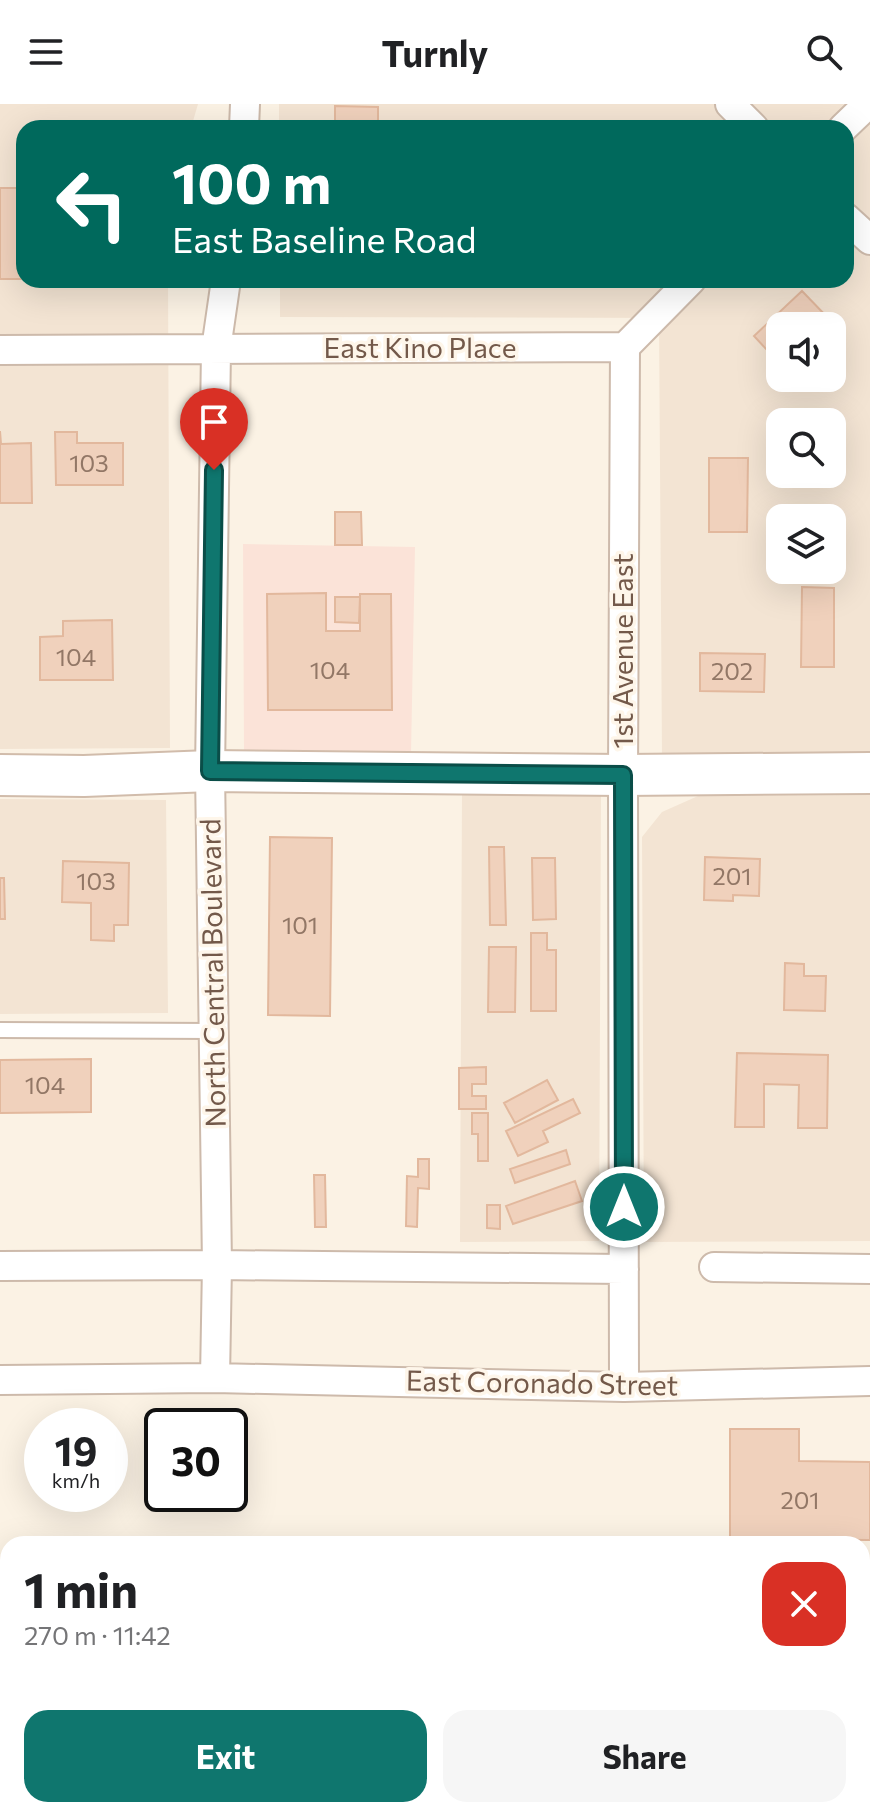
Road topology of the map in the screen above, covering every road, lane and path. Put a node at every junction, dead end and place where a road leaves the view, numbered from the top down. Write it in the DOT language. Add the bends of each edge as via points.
graph roads {
  1 [pos="730,104"];
  2 [pos="868,104"];
  3 [pos="746,120"];
  4 [pos="851,120"];
  5 [pos="854,225"];
  6 [pos="870,240"];
  7 [pos="225,288"];
  8 [pos="683,288"];
  9 [pos="625,347"];
  10 [pos="216,349"];
  11 [pos="0,350"];
  12 [pos="210,771"];
  13 [pos="870,773"];
  14 [pos="0,775"];
  15 [pos="623,775"];
  16 [pos="0,1030"];
  17 [pos="214,1031"];
  18 [pos="217,1265"];
  19 [pos="0,1266"];
  20 [pos="714,1267"];
  21 [pos="624,1269"];
  22 [pos="870,1269"];
  23 [pos="215,1378"];
  24 [pos="0,1380"];
  25 [pos="870,1381"];
  26 [pos="624,1387"];
  1 -- 3 [label="street"];
  2 -- 4 [label="street"];
  5 -- 6 [label="street"];
  7 -- 10 [label="street, North Central Boulevard"];
  8 -- 9 [label="street"];
  9 -- 10 [label="street, East Kino Place"];
  9 -- 15 [label="street, 1st Avenue East"];
  10 -- 11 [label="street, East Kino Place"];
  10 -- 12 [label="street, North Central Boulevard"];
  12 -- 14 [label="main road"];
  12 -- 15 [label="main road"];
  12 -- 17 [label="street, North Central Boulevard"];
  13 -- 15 [label="main road"];
  15 -- 21 [label="street, 1st Avenue East"];
  16 -- 17 [label="lane"];
  17 -- 18 [label="street, North Central Boulevard"];
  18 -- 19 [label="street"];
  18 -- 21 [label="street"];
  18 -- 23 [label="street, North Central Boulevard"];
  20 -- 22 [label="street"];
  21 -- 26 [label="street, 1st Avenue East"];
  23 -- 24 [label="street, East Coronado Street"];
  23 -- 26 [label="street, East Coronado Street"];
  25 -- 26 [label="street, East Coronado Street"];
}
